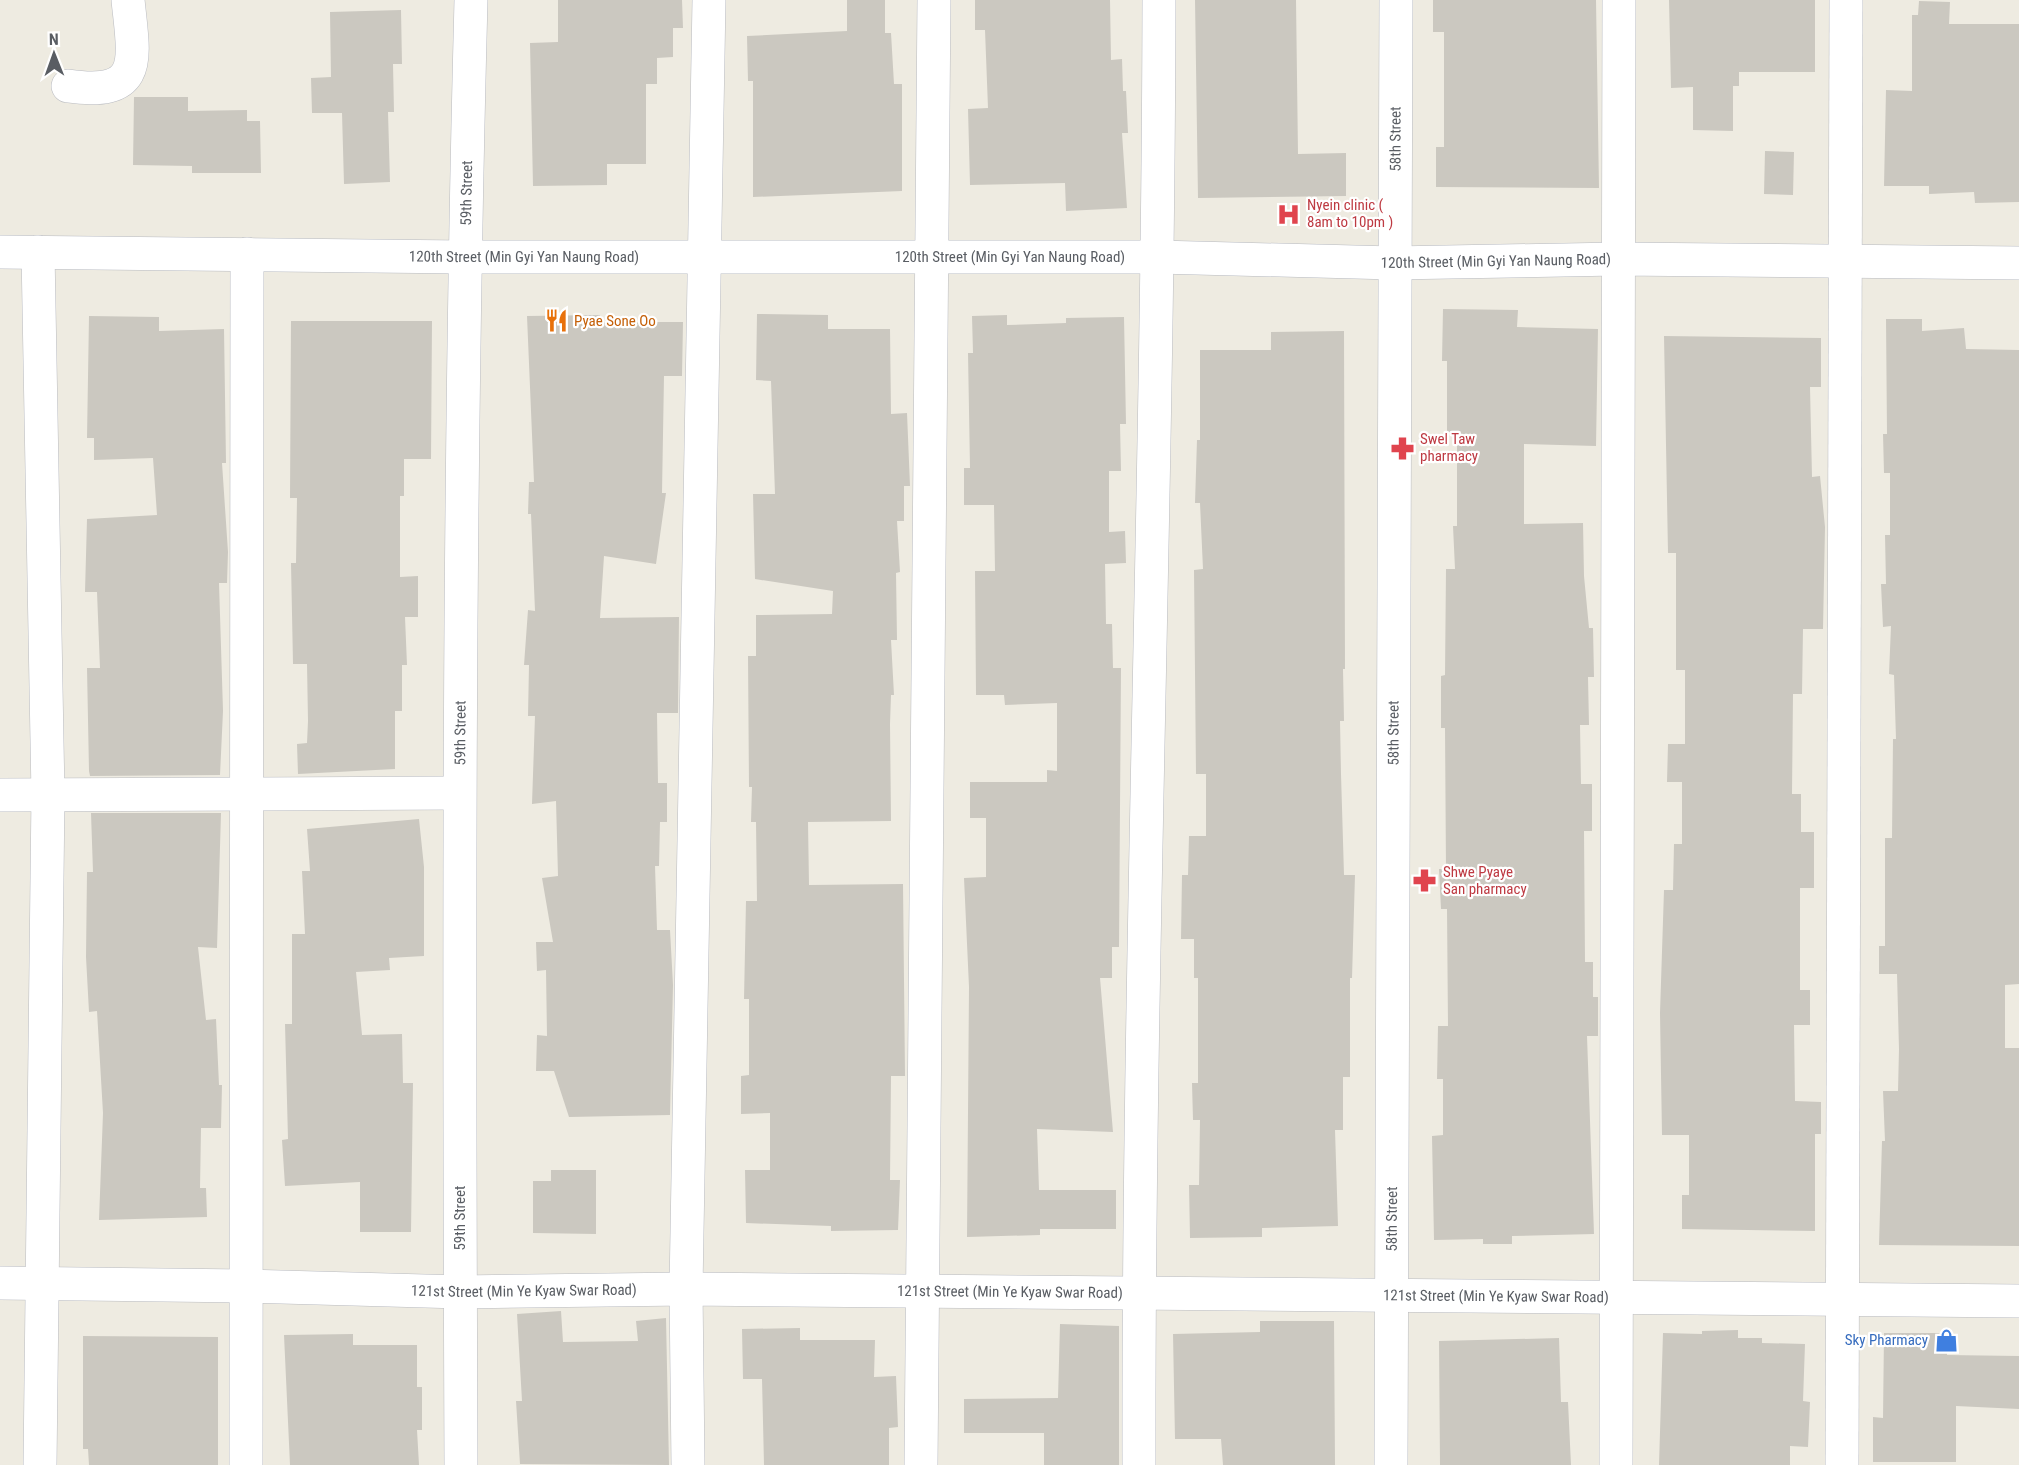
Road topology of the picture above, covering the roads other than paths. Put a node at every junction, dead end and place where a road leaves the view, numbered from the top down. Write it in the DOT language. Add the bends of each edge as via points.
graph roads {
  1 [pos="128,0"];
  2 [pos="471,0"];
  3 [pos="709,0"];
  4 [pos="934,0"];
  5 [pos="1159,0"];
  6 [pos="1396,0"];
  7 [pos="1619,0"];
  8 [pos="1846,0"];
  9 [pos="68,86"];
  10 [pos="0,252"];
  11 [pos="38,252"];
  12 [pos="247,254"];
  13 [pos="706,256"];
  14 [pos="931,256"];
  15 [pos="464,257"];
  16 [pos="1158,257"];
  17 [pos="1617,259"];
  18 [pos="1844,260"];
  19 [pos="1393,263"];
  20 [pos="2019,263"];
  21 [pos="458,793"];
  22 [pos="0,795"];
  23 [pos="48,795"];
  24 [pos="247,795"];
  25 [pos="0,1283"];
  26 [pos="40,1284"];
  27 [pos="244,1286"];
  28 [pos="686,1289"];
  29 [pos="922,1290"];
  30 [pos="461,1292"];
  31 [pos="1138,1292"];
  32 [pos="1392,1294"];
  33 [pos="1617,1297"];
  34 [pos="1843,1299"];
  35 [pos="2019,1301"];
  36 [pos="40,1465"];
  37 [pos="246,1465"];
  38 [pos="461,1465"];
  39 [pos="688,1465"];
  40 [pos="921,1465"];
  41 [pos="1139,1465"];
  42 [pos="1391,1465"];
  43 [pos="1616,1465"];
  44 [pos="1842,1465"];
  1 -- 9 [label="street" via="131,64 125,80 94,90"];
  2 -- 15 [label="street, 59th Street"];
  3 -- 13 [label="street"];
  4 -- 14 [label="street"];
  5 -- 16 [label="street"];
  6 -- 19 [label="street, 58th Street"];
  7 -- 17 [label="street"];
  8 -- 18 [label="street"];
  10 -- 11 [label="street, 120th Street (Min Gyi Yan Naung Road)"];
  11 -- 12 [label="street, 120th Street (Min Gyi Yan Naung Road)"];
  11 -- 23 [label="street"];
  12 -- 15 [label="street, 120th Street (Min Gyi Yan Naung Road)"];
  12 -- 24 [label="street"];
  13 -- 14 [label="street, 120th Street (Min Gyi Yan Naung Road)"];
  13 -- 15 [label="street, 120th Street (Min Gyi Yan Naung Road)"];
  13 -- 28 [label="street"];
  14 -- 16 [label="street, 120th Street (Min Gyi Yan Naung Road)"];
  14 -- 29 [label="street"];
  15 -- 21 [label="street, 59th Street"];
  16 -- 19 [label="street, 120th Street (Min Gyi Yan Naung Road)"];
  16 -- 31 [label="street"];
  17 -- 18 [label="street, 120th Street (Min Gyi Yan Naung Road)"];
  17 -- 19 [label="street, 120th Street (Min Gyi Yan Naung Road)"];
  17 -- 33 [label="street"];
  18 -- 20 [label="street, 120th Street (Min Gyi Yan Naung Road)"];
  18 -- 34 [label="street"];
  19 -- 32 [label="street, 58th Street"];
  21 -- 24 [label="street"];
  21 -- 30 [label="street, 59th Street"];
  22 -- 23 [label="street"];
  23 -- 24 [label="street"];
  23 -- 26 [label="street"];
  24 -- 27 [label="street"];
  25 -- 26 [label="street, 121st Street (Min Ye Kyaw Swar Road)"];
  26 -- 27 [label="street, 121st Street (Min Ye Kyaw Swar Road)"];
  26 -- 36 [label="street"];
  27 -- 30 [label="street, 121st Street (Min Ye Kyaw Swar Road)"];
  27 -- 37 [label="street"];
  28 -- 29 [label="street, 121st Street (Min Ye Kyaw Swar Road)"];
  28 -- 30 [label="street, 121st Street (Min Ye Kyaw Swar Road)"];
  28 -- 39 [label="street"];
  29 -- 31 [label="street, 121st Street (Min Ye Kyaw Swar Road)"];
  29 -- 40 [label="street"];
  30 -- 38 [label="street, 59th Street"];
  31 -- 32 [label="street, 121st Street (Min Ye Kyaw Swar Road)"];
  31 -- 41 [label="street"];
  32 -- 33 [label="street, 121st Street (Min Ye Kyaw Swar Road)"];
  32 -- 42 [label="street, 58th Street"];
  33 -- 34 [label="street, 121st Street (Min Ye Kyaw Swar Road)"];
  33 -- 43 [label="street"];
  34 -- 35 [label="street, 121st Street (Min Ye Kyaw Swar Road)"];
  34 -- 44 [label="street"];
}
